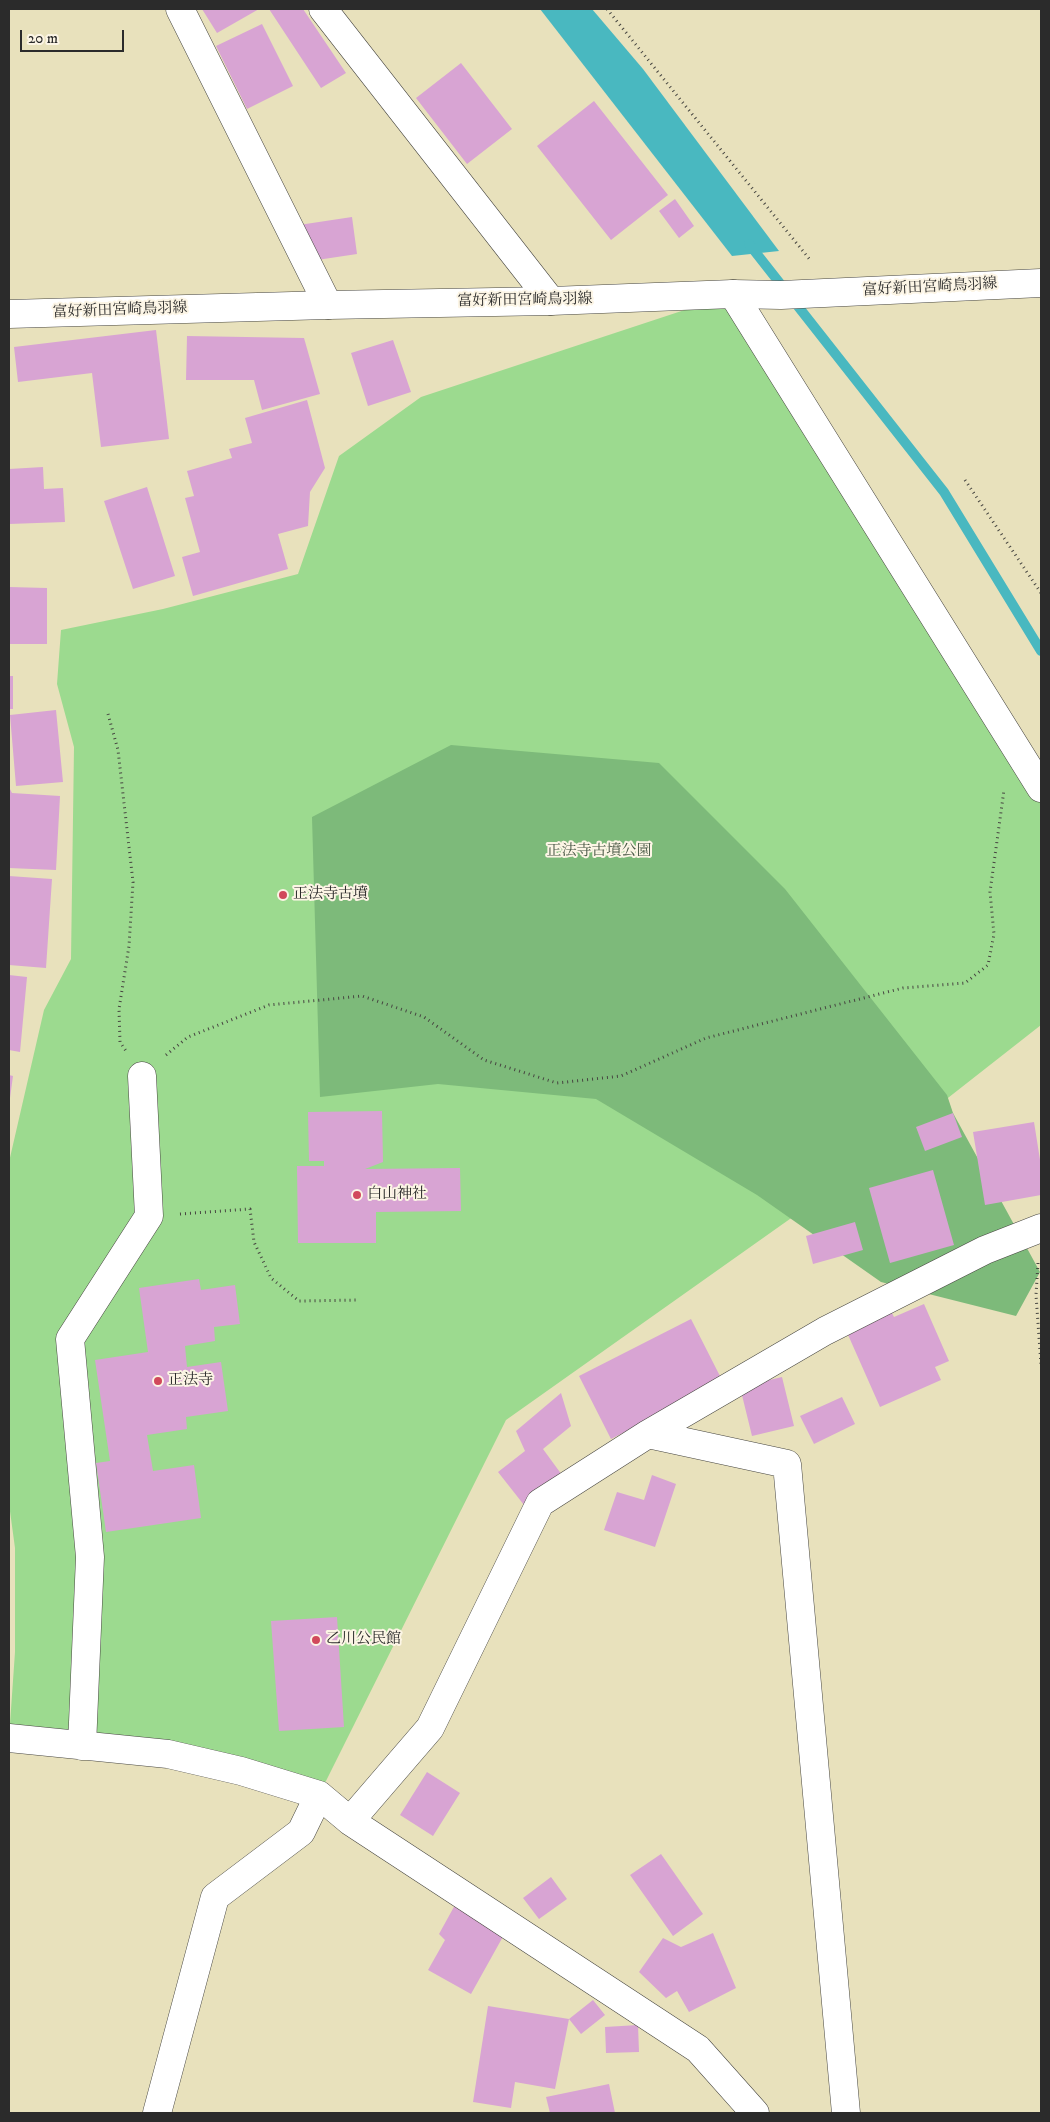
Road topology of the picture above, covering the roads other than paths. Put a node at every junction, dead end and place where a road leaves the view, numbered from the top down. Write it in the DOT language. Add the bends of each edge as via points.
graph roads {
  1 [pos="180,9"];
  2 [pos="323,9"];
  3 [pos="1041,283"];
  4 [pos="733,294"];
  5 [pos="550,301"];
  6 [pos="328,305"];
  7 [pos="9,314"];
  8 [pos="1041,788"];
  9 [pos="142,1076"];
  10 [pos="1040,1228"];
  11 [pos="648,1434"];
  12 [pos="9,1738"];
  13 [pos="82,1746"];
  14 [pos="319,1795"];
  15 [pos="350,1821"];
  16 [pos="157,2113"];
  17 [pos="755,2113"];
  18 [pos="846,2113"];
  1 -- 6 [label="street"];
  2 -- 5 [label="street"];
  3 -- 4 [label="street, 富好新田宮崎鳥羽線"];
  4 -- 5 [label="street, 富好新田宮崎鳥羽線"];
  4 -- 8 [label="street"];
  5 -- 6 [label="street, 富好新田宮崎鳥羽線"];
  6 -- 7 [label="street, 富好新田宮崎鳥羽線"];
  9 -- 13 [label="street" via="150,1216 70,1339 90,1557"];
  10 -- 11 [label="street" via="986,1250 825,1331"];
  11 -- 15 [label="street" via="540,1503 430,1728"];
  11 -- 18 [label="street" via="786,1464"];
  12 -- 13 [label="street"];
  13 -- 14 [label="street" via="168,1754 242,1771"];
  14 -- 15 [label="street"];
  14 -- 16 [label="street" via="301,1832 215,1897"];
  15 -- 17 [label="street" via="698,2049"];
}
